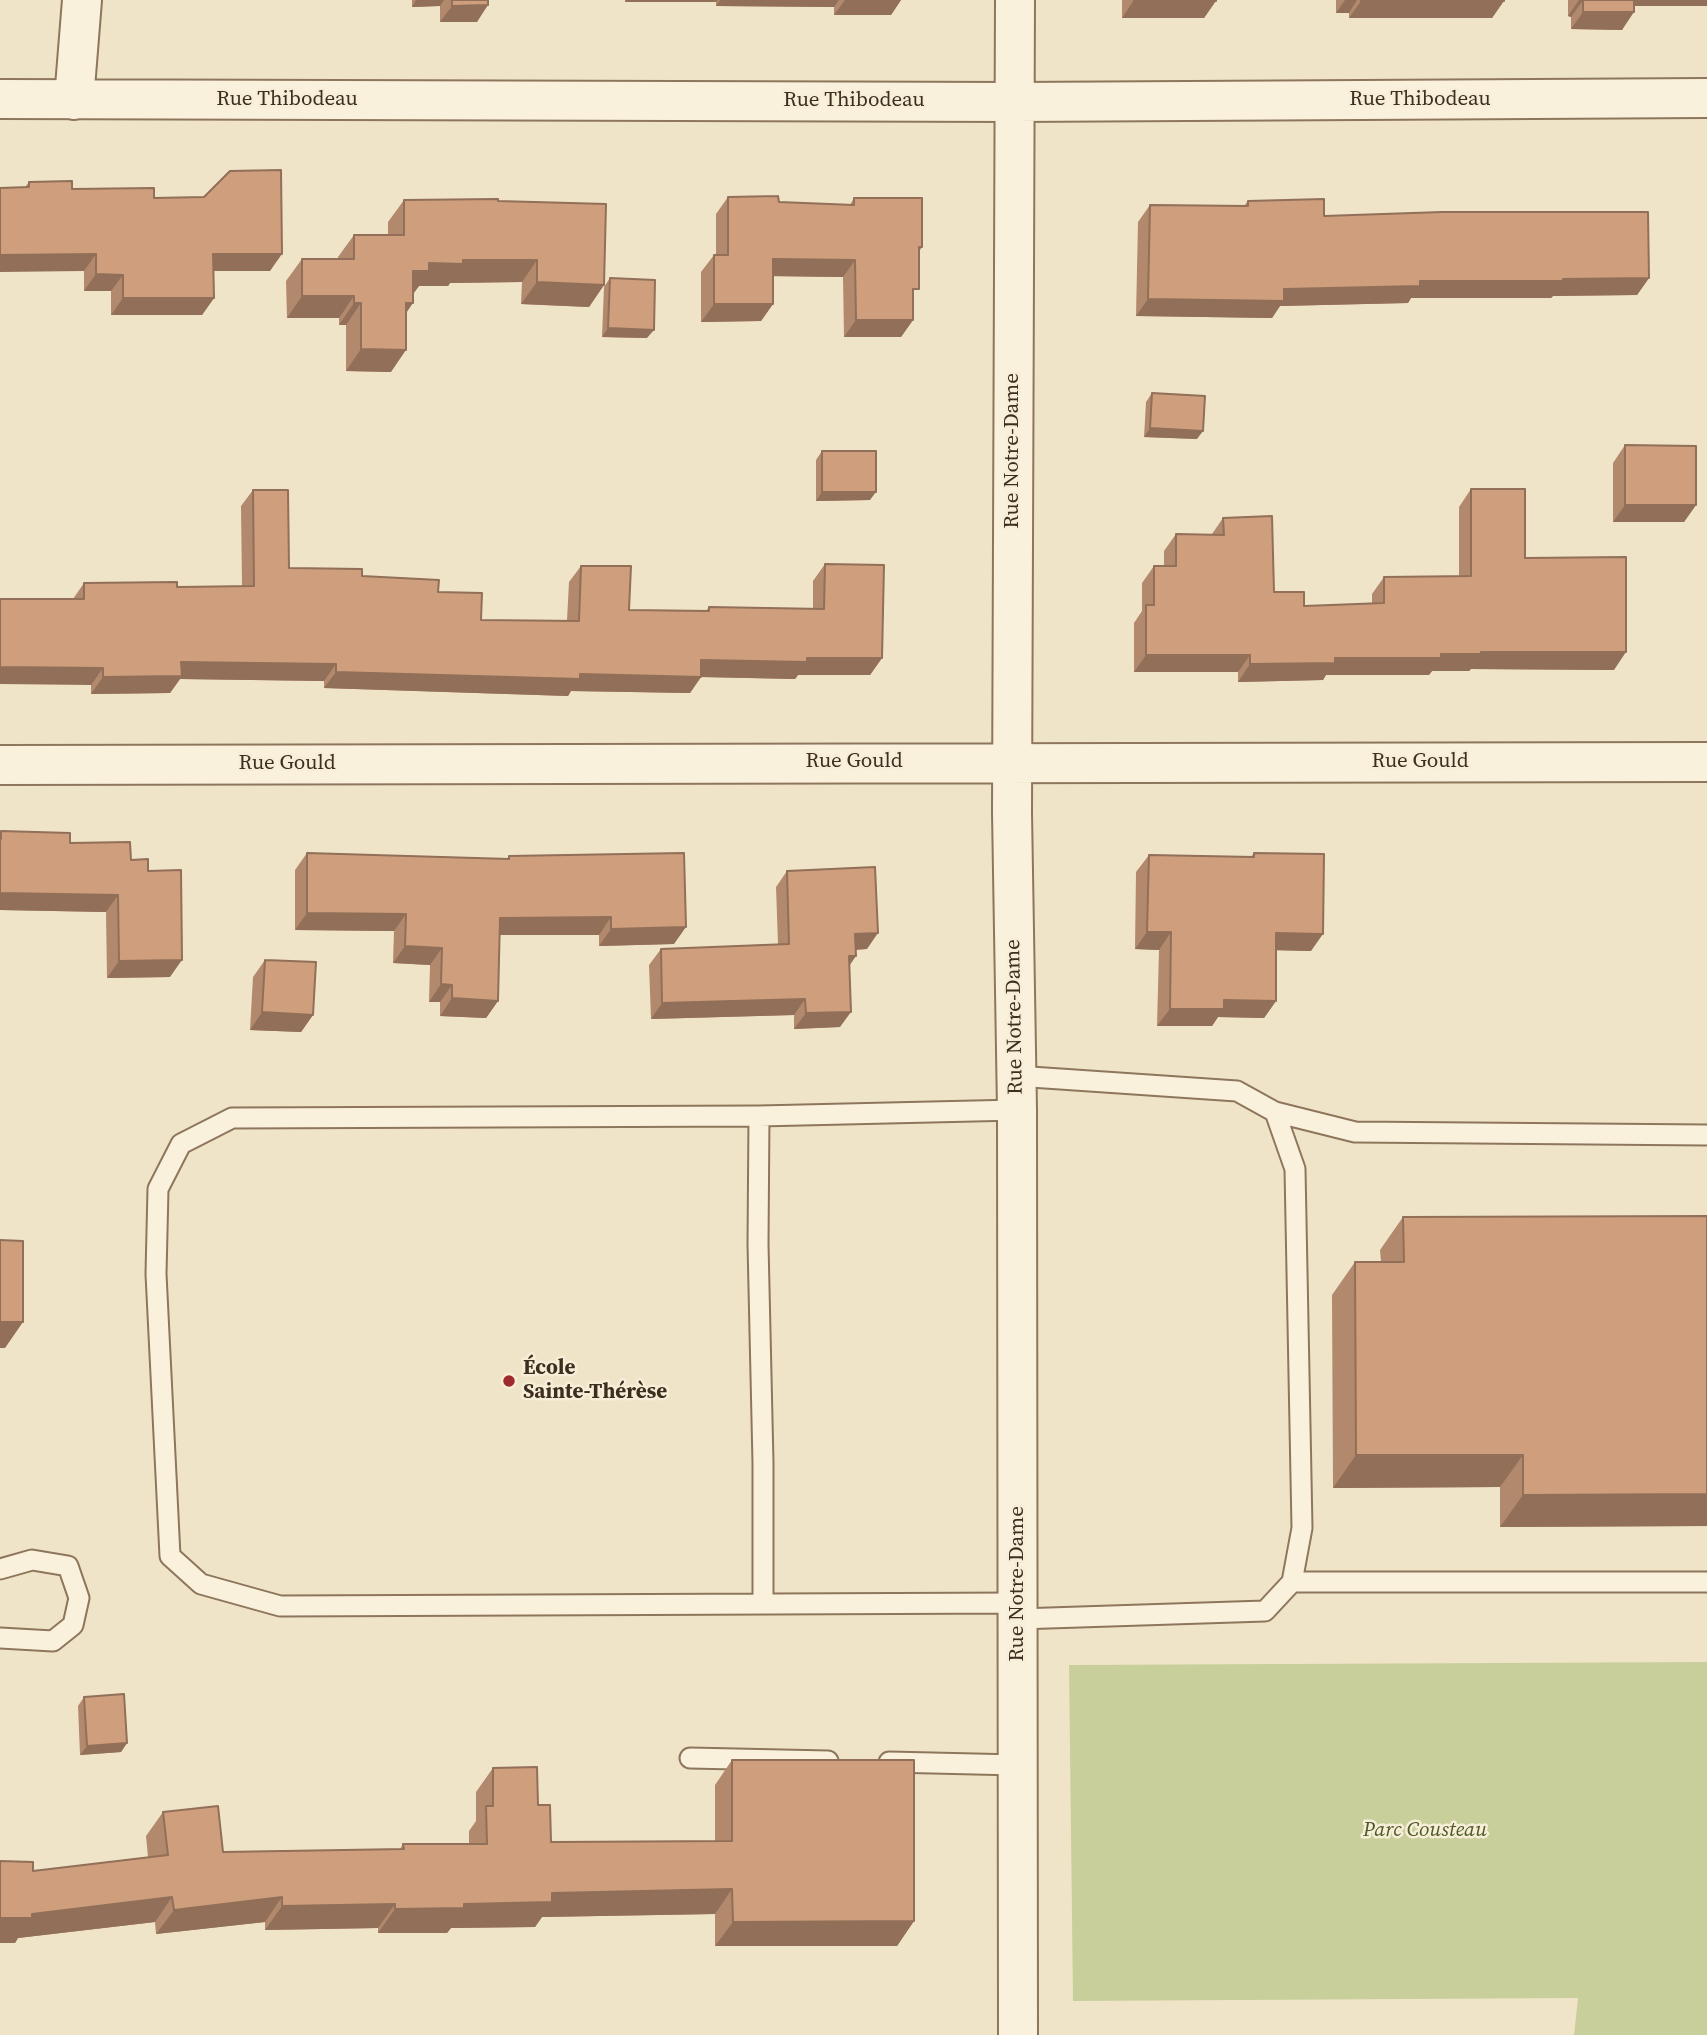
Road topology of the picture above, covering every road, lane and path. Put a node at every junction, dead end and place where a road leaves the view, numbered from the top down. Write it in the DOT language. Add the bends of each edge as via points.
graph roads {
  1 [pos="82,0"];
  2 [pos="1015,0"];
  3 [pos="1707,98"];
  4 [pos="0,99"];
  5 [pos="74,100"];
  6 [pos="1015,102"];
  7 [pos="1012,762"];
  8 [pos="1707,762"];
  9 [pos="0,765"];
  10 [pos="1017,1093"];
  11 [pos="1275,1112"];
  12 [pos="759,1116"];
  13 [pos="1707,1135"];
  14 [pos="0,1569"];
  15 [pos="1292,1582"];
  16 [pos="1707,1582"];
  17 [pos="763,1604"];
  18 [pos="1018,1611"];
  19 [pos="0,1638"];
  20 [pos="691,1758"];
  21 [pos="841,1761"];
  22 [pos="868,1762"];
  23 [pos="1018,1765"];
  24 [pos="1018,2035"];
  1 -- 5 [label="street"];
  2 -- 6 [label="street, Rue Notre-Dame"];
  3 -- 6 [label="street, Rue Thibodeau"];
  4 -- 5 [label="street, Rue Thibodeau"];
  5 -- 6 [label="street, Rue Thibodeau"];
  6 -- 7 [label="street, Rue Notre-Dame"];
  7 -- 8 [label="street, Rue Gould"];
  7 -- 9 [label="street, Rue Gould"];
  7 -- 10 [label="street, Rue Notre-Dame"];
  10 -- 11 [label="lane" via="1237,1091"];
  10 -- 12 [label="lane"];
  10 -- 18 [label="street, Rue Notre-Dame"];
  11 -- 13 [label="lane" via="1355,1132"];
  11 -- 15 [label="lane" via="1295,1170 1302,1528"];
  12 -- 17 [label="lane"];
  12 -- 17 [label="lane" via="232,1118 181,1143 158,1189 156,1274 170,1556 201,1584 280,1606"];
  14 -- 19 [label="lane" via="32,1560 68,1566 79,1598 73,1625 53,1641"];
  15 -- 16 [label="lane"];
  15 -- 18 [label="lane" via="1265,1611"];
  17 -- 18 [label="lane"];
  18 -- 23 [label="street, Rue Notre-Dame"];
  20 -- 21 [label="lane"];
  22 -- 23 [label="lane"];
  23 -- 24 [label="street, Rue Notre-Dame"];
}
